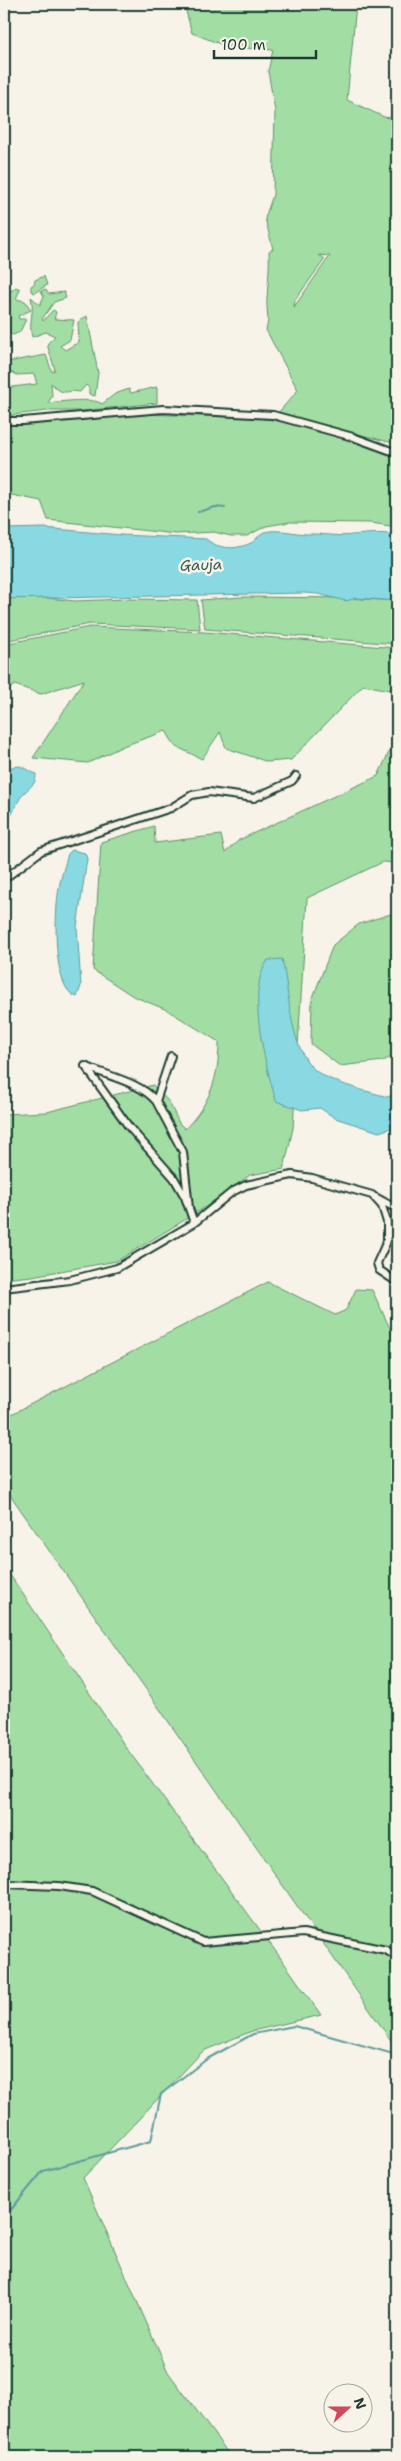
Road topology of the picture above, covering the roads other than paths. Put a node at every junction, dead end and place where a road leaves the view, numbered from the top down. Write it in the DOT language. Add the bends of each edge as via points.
graph roads {
  1 [pos="4,421"];
  2 [pos="397,453"];
  3 [pos="296,776"];
  4 [pos="4,879"];
  5 [pos="171,1056"];
  6 [pos="156,1101"];
  7 [pos="372,1196"];
  8 [pos="189,1208"];
  9 [pos="397,1209"];
  10 [pos="194,1223"];
  11 [pos="397,1224"];
  12 [pos="387,1241"];
  13 [pos="397,1282"];
  14 [pos="4,1288"];
  15 [pos="4,1884"];
  16 [pos="397,1957"];
  1 -- 2 [label="street" via="163,409 273,415"];
  3 -- 4 [label="street" via="292,781 254,798 209,792 192,795 171,808 41,851"];
  5 -- 6 [label="street"];
  6 -- 8 [label="street" via="183,1152"];
  6 -- 8 [label="street" via="151,1095 118,1078 85,1066 129,1127 174,1178"];
  7 -- 9 [label="street"];
  7 -- 10 [label="street" via="312,1178 278,1177 232,1192"];
  7 -- 12 [label="street" via="382,1206 387,1222"];
  8 -- 10 [label="street"];
  10 -- 14 [label="street" via="109,1271 70,1280"];
  11 -- 12 [label="street"];
  12 -- 13 [label="street" via="377,1263 380,1270"];
  15 -- 16 [label="street" via="92,1891 202,1942 303,1933 386,1950"];
}
